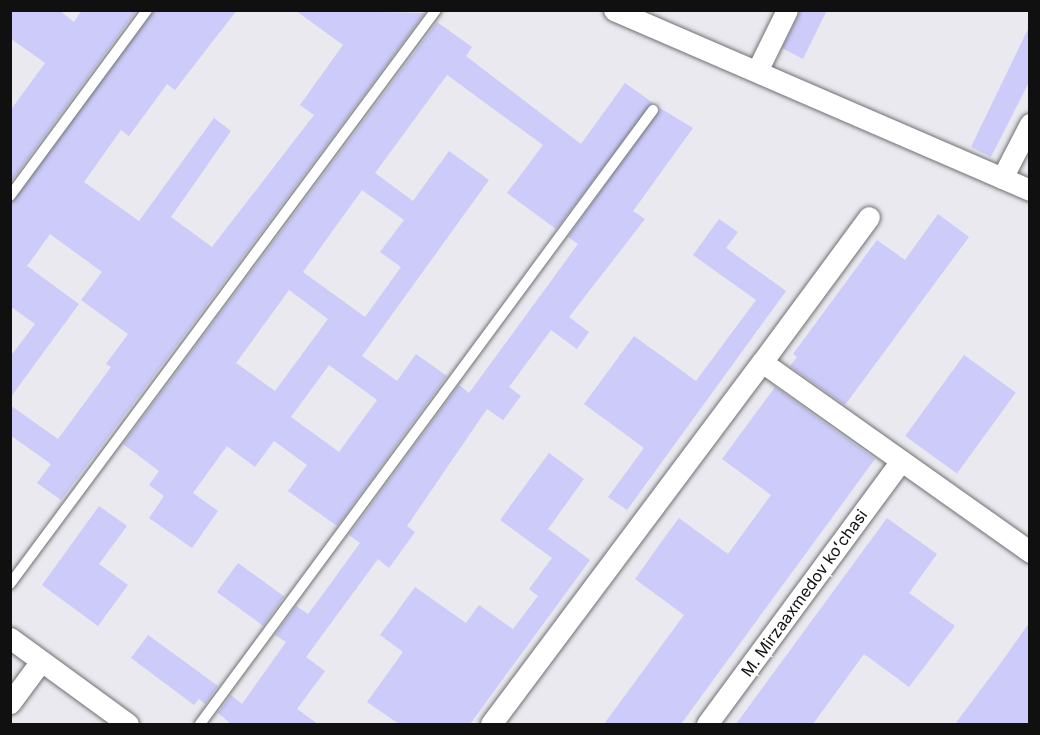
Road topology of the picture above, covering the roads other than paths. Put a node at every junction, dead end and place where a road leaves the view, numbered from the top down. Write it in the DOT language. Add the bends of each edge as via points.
graph roads {
  1 [pos="147,10"];
  2 [pos="436,10"];
  3 [pos="614,10"];
  4 [pos="787,10"];
  5 [pos="757,70"];
  6 [pos="652,110"];
  7 [pos="1029,124"];
  8 [pos="1002,178"];
  9 [pos="1029,190"];
  10 [pos="10,196"];
  11 [pos="869,217"];
  12 [pos="762,362"];
  13 [pos="901,461"];
  14 [pos="1029,552"];
  15 [pos="10,584"];
  16 [pos="10,638"];
  17 [pos="41,661"];
  18 [pos="10,703"];
  19 [pos="128,724"];
  20 [pos="200,724"];
  21 [pos="491,724"];
  22 [pos="707,724"];
  1 -- 10 [label="lane"];
  2 -- 15 [label="lane"];
  3 -- 5 [label="street"];
  4 -- 5 [label="street"];
  5 -- 8 [label="street"];
  6 -- 20 [label="lane"];
  7 -- 8 [label="street"];
  8 -- 9 [label="street"];
  11 -- 12 [label="street"];
  12 -- 13 [label="street"];
  12 -- 21 [label="street"];
  13 -- 14 [label="street"];
  13 -- 22 [label="street, M. Mirzaaxmedov koʻchasi"];
  16 -- 17 [label="street"];
  17 -- 18 [label="street"];
  17 -- 19 [label="street"];
}
